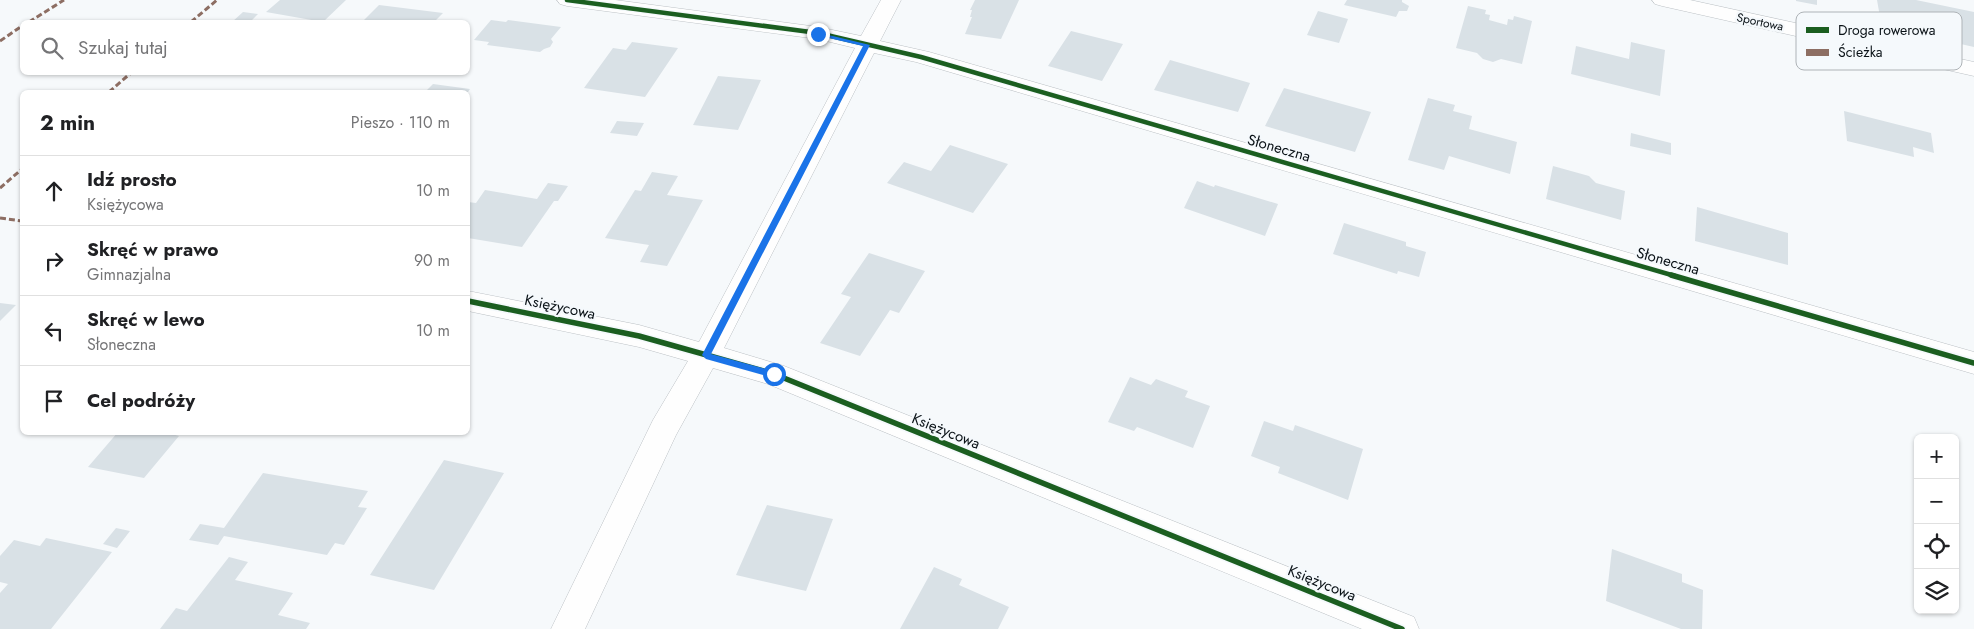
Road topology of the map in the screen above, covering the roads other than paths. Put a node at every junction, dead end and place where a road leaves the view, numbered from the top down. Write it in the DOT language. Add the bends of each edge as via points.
graph roads {
  1 [pos="567,0"];
  2 [pos="891,0"];
  3 [pos="1662,0"];
  4 [pos="1796,30"];
  5 [pos="867,45"];
  6 [pos="470,300"];
  7 [pos="706,355"];
  8 [pos="1974,363"];
  9 [pos="568,629"];
  10 [pos="1402,629"];
  1 -- 5 [label="street, Słoneczna" via="818,34"];
  2 -- 5 [label="street"];
  3 -- 4 [label="street, Sportowa"];
  5 -- 7 [label="street"];
  5 -- 8 [label="street, Słoneczna" via="930,60"];
  6 -- 7 [label="street, Księżycowa" via="639,336"];
  7 -- 9 [label="street" via="664,429"];
  7 -- 10 [label="street, Księżycowa" via="774,374"];
}
